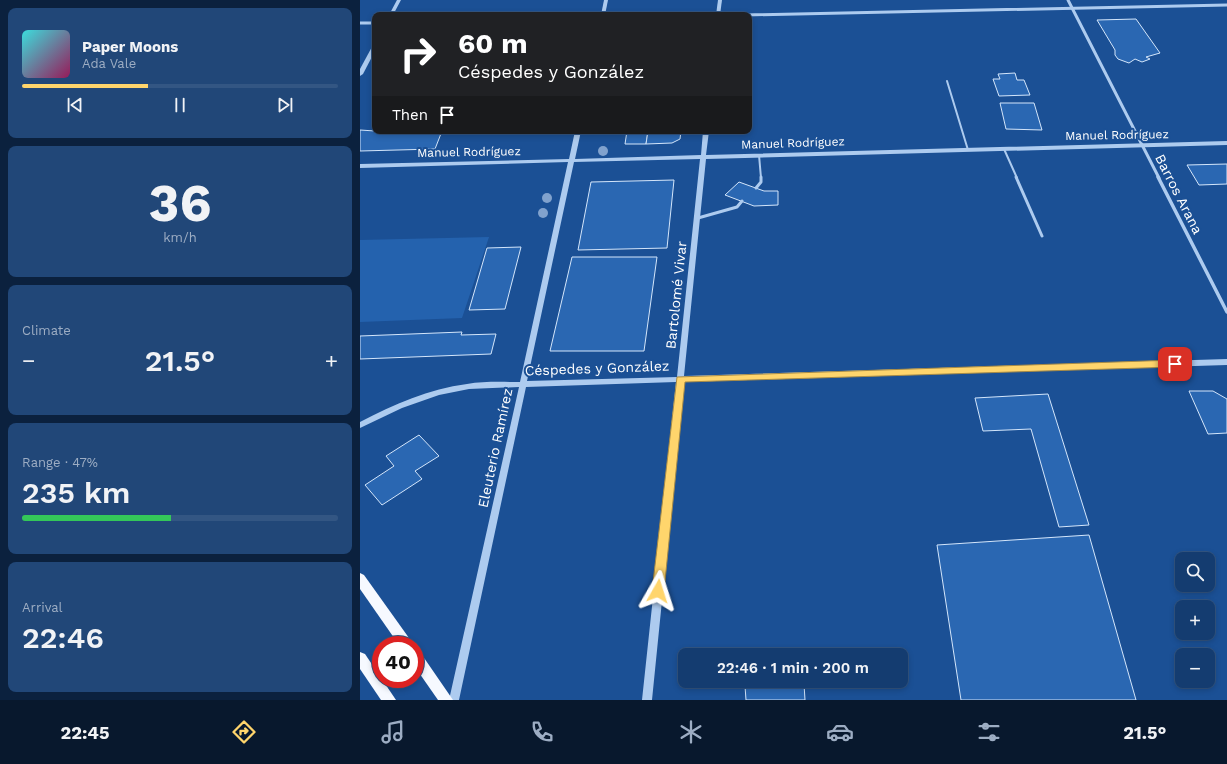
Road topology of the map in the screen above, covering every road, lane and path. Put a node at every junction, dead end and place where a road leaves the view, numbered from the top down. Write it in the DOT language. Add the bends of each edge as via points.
graph roads {
  1 [pos="399,0"];
  2 [pos="606,0"];
  3 [pos="720,0"];
  4 [pos="1068,0"];
  5 [pos="1227,5"];
  6 [pos="1072,8"];
  7 [pos="393,12"];
  8 [pos="604,12"];
  9 [pos="718,12"];
  10 [pos="752,15"];
  11 [pos="360,23"];
  12 [pos="372,23"];
  13 [pos="372,52"];
  14 [pos="360,74"];
  15 [pos="947,81"];
  16 [pos="577,134"];
  17 [pos="706,134"];
  18 [pos="1227,143"];
  19 [pos="1142,145"];
  20 [pos="1004,149"];
  21 [pos="968,150"];
  22 [pos="759,155"];
  23 [pos="703,157"];
  24 [pos="571,160"];
  25 [pos="360,166"];
  26 [pos="756,188"];
  27 [pos="742,201"];
  28 [pos="697,218"];
  29 [pos="1042,236"];
  30 [pos="1227,312"];
  31 [pos="1227,362"];
  32 [pos="680,379"];
  33 [pos="522,384"];
  34 [pos="360,425"];
  35 [pos="360,579"];
  36 [pos="401,636"];
  37 [pos="360,658"];
  38 [pos="424,669"];
  39 [pos="389,700"];
  40 [pos="446,700"];
  41 [pos="454,700"];
  42 [pos="647,700"];
  1 -- 7 [label="street"];
  2 -- 8 [label="street"];
  3 -- 9 [label="street"];
  4 -- 6 [label="street, Barros Arana"];
  5 -- 6 [label="street"];
  6 -- 10 [label="street"];
  6 -- 19 [label="street, Barros Arana"];
  11 -- 12 [label="street"];
  13 -- 14 [label="street"];
  15 -- 21 [label="lane"];
  16 -- 24 [label="street, Eleuterio Ramírez"];
  17 -- 23 [label="street, Bartolomé Vivar"];
  18 -- 19 [label="street, Manuel Rodríguez"];
  19 -- 20 [label="street, Manuel Rodríguez"];
  19 -- 30 [label="street, Barros Arana"];
  20 -- 21 [label="street, Manuel Rodríguez"];
  20 -- 29 [label="lane"];
  21 -- 22 [label="street, Manuel Rodríguez"];
  22 -- 23 [label="street, Manuel Rodríguez"];
  22 -- 26 [label="lane" via="761,182"];
  23 -- 24 [label="street, Manuel Rodríguez"];
  23 -- 28 [label="street, Bartolomé Vivar"];
  24 -- 25 [label="street, Manuel Rodríguez"];
  24 -- 33 [label="street, Eleuterio Ramírez"];
  27 -- 28 [label="lane" via="737,207"];
  28 -- 32 [label="street, Bartolomé Vivar"];
  31 -- 32 [label="street, Céspedes y González"];
  32 -- 33 [label="street, Céspedes y González"];
  32 -- 42 [label="street, Bartolomé Vivar"];
  33 -- 34 [label="street, Céspedes y González" via="469,386 435,392 412,399"];
  33 -- 41 [label="street, Eleuterio Ramírez"];
  35 -- 36 [label="main road"];
  37 -- 39 [label="main road"];
  38 -- 40 [label="main road"];
}
